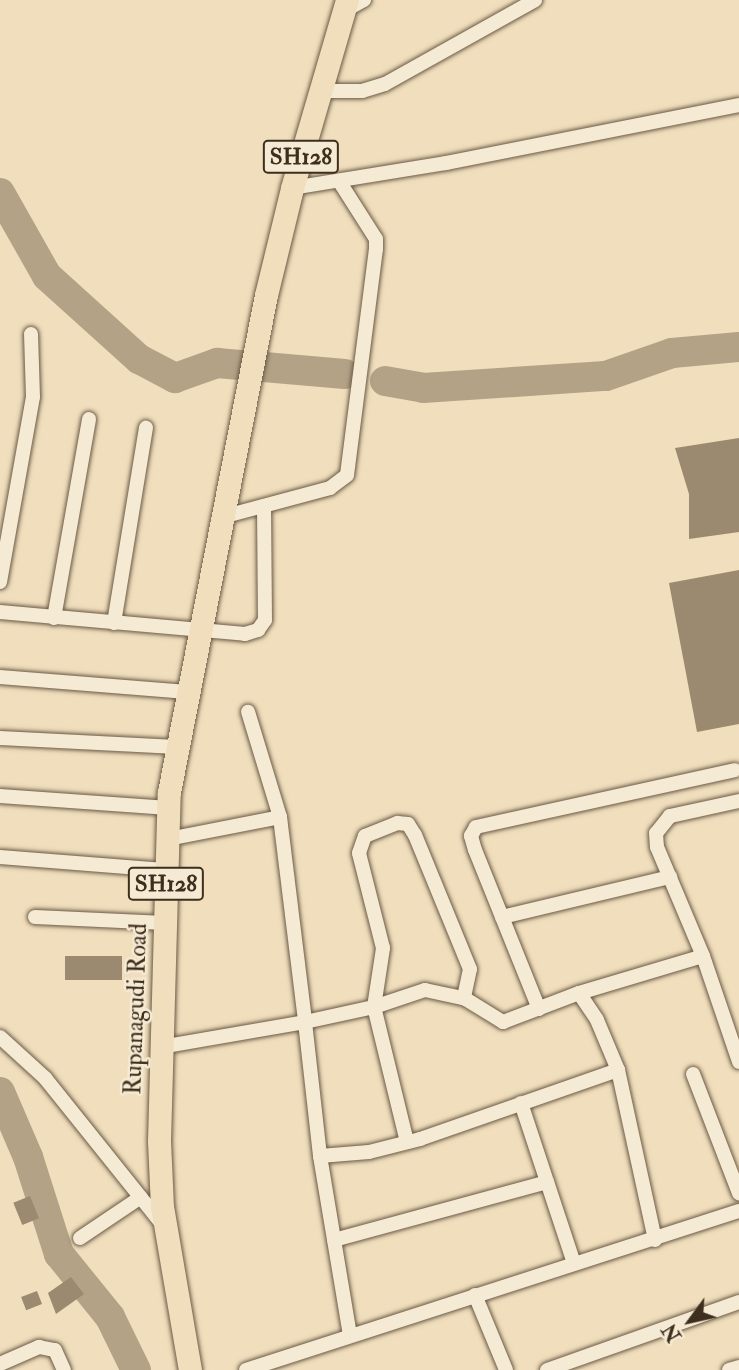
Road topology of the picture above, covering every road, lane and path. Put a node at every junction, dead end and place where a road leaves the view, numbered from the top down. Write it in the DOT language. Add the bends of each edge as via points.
graph roads {
  1 [pos="535,0"];
  2 [pos="352,4"];
  3 [pos="321,91"];
  4 [pos="739,105"];
  5 [pos="339,181"];
  6 [pos="292,188"];
  7 [pos="31,334"];
  8 [pos="89,419"];
  9 [pos="146,428"];
  10 [pos="264,506"];
  11 [pos="222,517"];
  12 [pos="0,582"];
  13 [pos="0,612"];
  14 [pos="54,618"];
  15 [pos="114,623"];
  16 [pos="198,631"];
  17 [pos="0,677"];
  18 [pos="187,692"];
  19 [pos="248,712"];
  20 [pos="0,738"];
  21 [pos="177,747"];
  22 [pos="736,770"];
  23 [pos="0,796"];
  24 [pos="739,801"];
  25 [pos="169,808"];
  26 [pos="280,817"];
  27 [pos="167,839"];
  28 [pos="0,857"];
  29 [pos="166,870"];
  30 [pos="670,877"];
  31 [pos="35,917"];
  32 [pos="502,917"];
  33 [pos="164,923"];
  34 [pos="703,956"];
  35 [pos="579,993"];
  36 [pos="464,998"];
  37 [pos="374,1007"];
  38 [pos="539,1009"];
  39 [pos="305,1022"];
  40 [pos="0,1037"];
  41 [pos="161,1047"];
  42 [pos="739,1062"];
  43 [pos="618,1070"];
  44 [pos="694,1074"];
  45 [pos="521,1103"];
  46 [pos="407,1142"];
  47 [pos="320,1156"];
  48 [pos="547,1182"];
  49 [pos="739,1193"];
  50 [pos="141,1197"];
  51 [pos="739,1211"];
  52 [pos="165,1228"];
  53 [pos="80,1238"];
  54 [pos="334,1240"];
  55 [pos="655,1240"];
  56 [pos="574,1263"];
  57 [pos="475,1295"];
  58 [pos="739,1301"];
  59 [pos="350,1336"];
  60 [pos="0,1364"];
  61 [pos="739,1367"];
  62 [pos="64,1370"];
  63 [pos="190,1370"];
  64 [pos="246,1370"];
  65 [pos="506,1370"];
  66 [pos="547,1370"];
  67 [pos="729,1370"];
  1 -- 3 [label="street" via="385,84 362,91"];
  2 -- 3 [label="main road, SH128"];
  3 -- 6 [label="main road, SH128"];
  4 -- 5 [label="street"];
  5 -- 6 [label="street"];
  5 -- 10 [label="street" via="376,239 347,475 330,488"];
  6 -- 11 [label="main road, Rupanagudi Road / SH128"];
  7 -- 12 [label="street" via="33,397"];
  8 -- 14 [label="street"];
  9 -- 15 [label="street"];
  10 -- 11 [label="street"];
  10 -- 16 [label="street" via="265,620 245,634"];
  11 -- 16 [label="main road, Rupanagudi Road / SH128"];
  13 -- 14 [label="street"];
  14 -- 15 [label="street"];
  15 -- 16 [label="street"];
  16 -- 18 [label="main road, Rupanagudi Road / SH128"];
  17 -- 18 [label="street"];
  18 -- 21 [label="main road, Rupanagudi Road / SH128"];
  19 -- 26 [label="street"];
  20 -- 21 [label="street"];
  21 -- 25 [label="main road, Rupanagudi Road / SH128"];
  22 -- 32 [label="street" via="475,827 471,836"];
  23 -- 25 [label="street"];
  24 -- 30 [label="street" via="670,816 662,823 656,833 657,847"];
  25 -- 27 [label="main road, Rupanagudi Road / SH128"];
  26 -- 27 [label="street"];
  26 -- 39 [label="street"];
  27 -- 29 [label="main road, Rupanagudi Road / SH128"];
  28 -- 29 [label="street"];
  29 -- 33 [label="main road, Rupanagudi Road / SH128"];
  30 -- 32 [label="street"];
  30 -- 34 [label="street"];
  31 -- 33 [label="street"];
  32 -- 38 [label="street"];
  33 -- 41 [label="main road, Rupanagudi Road / SH128"];
  34 -- 35 [label="street"];
  34 -- 42 [label="street"];
  35 -- 38 [label="street"];
  35 -- 43 [label="street" via="597,1020"];
  36 -- 37 [label="street" via="425,990"];
  36 -- 37 [label="street" via="470,970 415,835 408,824 397,823 365,836 360,844 383,948"];
  36 -- 38 [label="street" via="503,1022"];
  37 -- 39 [label="street"];
  37 -- 46 [label="street"];
  39 -- 41 [label="street"];
  39 -- 47 [label="street"];
  40 -- 50 [label="street" via="45,1078"];
  41 -- 52 [label="main road, Rupanagudi Road / SH128" via="159,1141"];
  43 -- 45 [label="street"];
  43 -- 55 [label="street"];
  44 -- 49 [label="street"];
  45 -- 46 [label="street"];
  45 -- 48 [label="street"];
  46 -- 47 [label="street"];
  47 -- 54 [label="street"];
  48 -- 54 [label="street"];
  48 -- 56 [label="street"];
  50 -- 52 [label="street"];
  50 -- 53 [label="street"];
  51 -- 55 [label="street"];
  52 -- 63 [label="main road, Rupanagudi Road / SH128"];
  54 -- 59 [label="street"];
  55 -- 56 [label="street"];
  56 -- 57 [label="street"];
  57 -- 59 [label="street"];
  57 -- 65 [label="street"];
  58 -- 66 [label="street"];
  59 -- 64 [label="street"];
  60 -- 62 [label="street" via="39,1347 55,1350"];
  61 -- 67 [label="street"];
}
